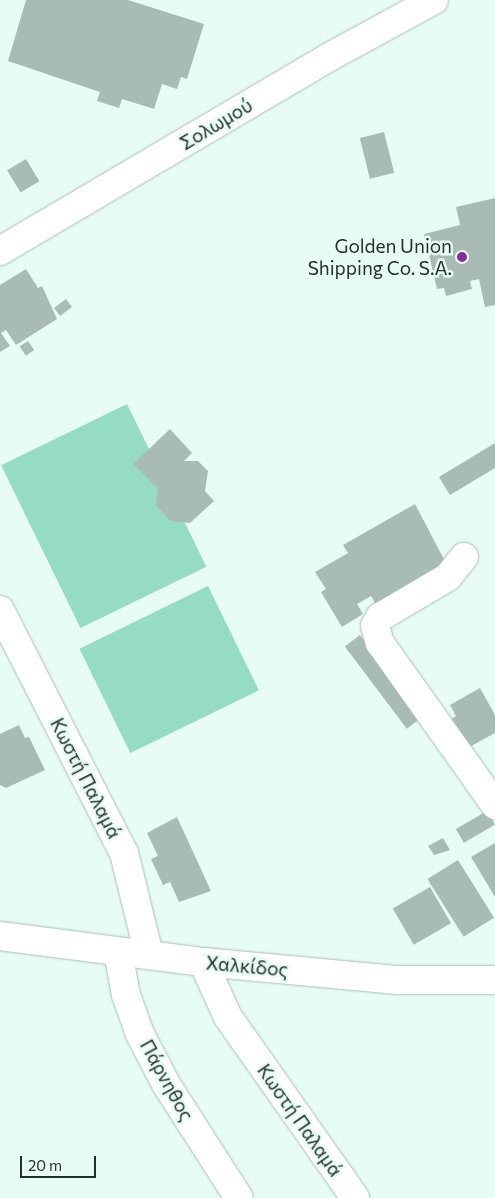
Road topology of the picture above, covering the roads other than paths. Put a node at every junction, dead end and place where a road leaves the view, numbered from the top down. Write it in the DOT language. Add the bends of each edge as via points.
graph roads {
  1 [pos="434,0"];
  2 [pos="401,10"];
  3 [pos="0,251"];
  4 [pos="464,557"];
  5 [pos="0,610"];
  6 [pos="495,805"];
  7 [pos="0,936"];
  8 [pos="118,952"];
  9 [pos="149,954"];
  10 [pos="204,962"];
  11 [pos="495,980"];
  12 [pos="239,1198"];
  13 [pos="355,1198"];
  1 -- 2 [label="street, Σολωμού"];
  2 -- 3 [label="street, Σολωμού" via="331,56"];
  4 -- 6 [label="street" via="448,577 380,617 375,626 380,643"];
  5 -- 9 [label="street, Κωστή Παλαμά" via="120,844"];
  7 -- 8 [label="street, Χαλκίδος"];
  8 -- 9 [label="street, Χαλκίδος"];
  8 -- 12 [label="street, Πάρνηθος" via="126,995 140,1034 166,1084"];
  9 -- 10 [label="street, Χαλκίδος"];
  10 -- 11 [label="street, Χαλκίδος" via="398,980"];
  10 -- 13 [label="street, Κωστή Παλαμά" via="228,1017"];
}
